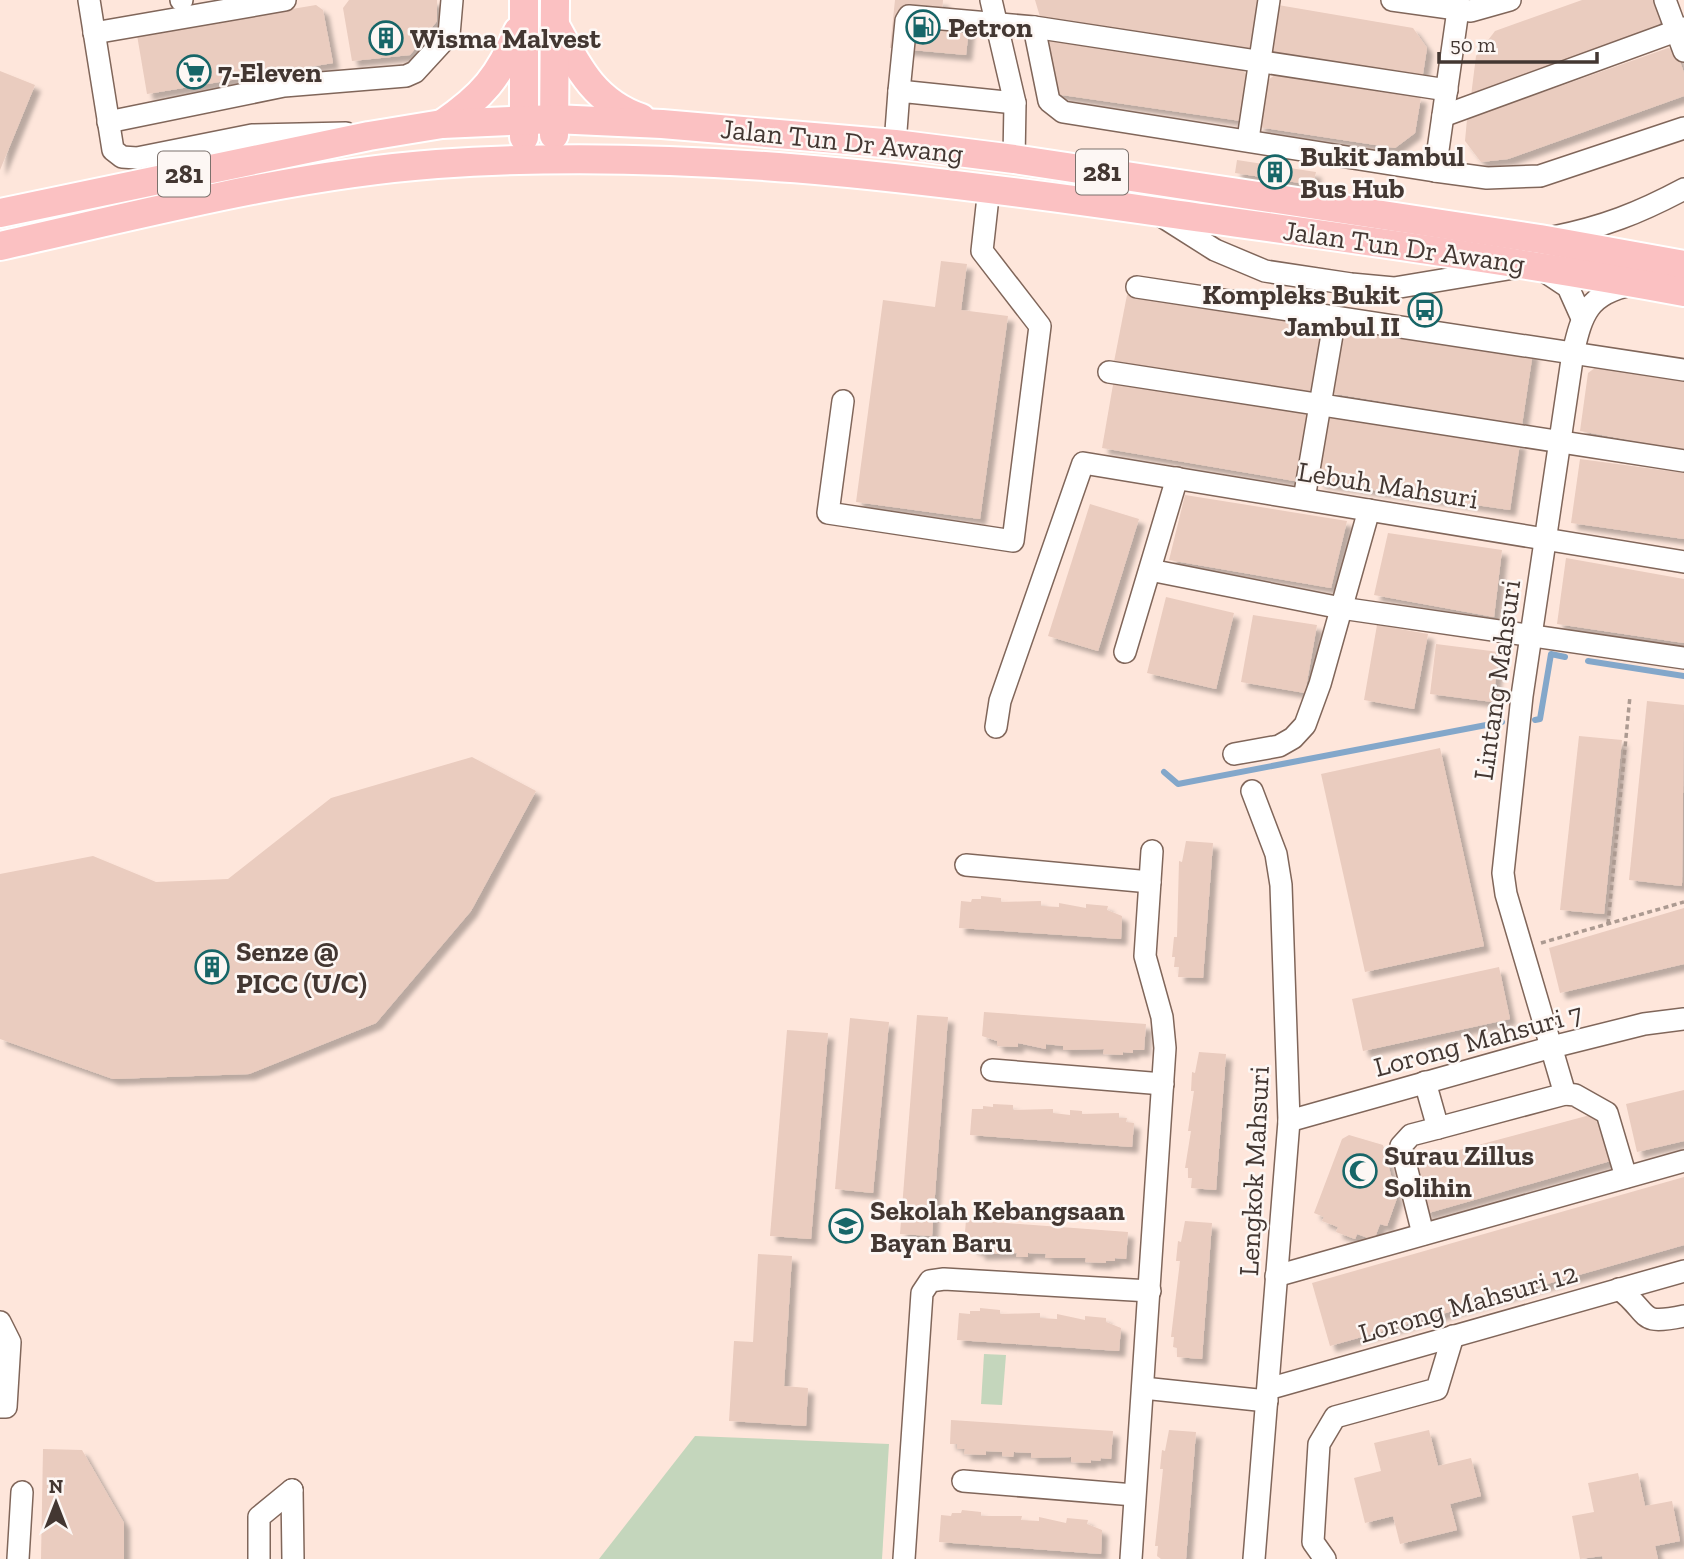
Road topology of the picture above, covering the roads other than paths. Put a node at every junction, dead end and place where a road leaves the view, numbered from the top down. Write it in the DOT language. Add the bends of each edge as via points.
graph roads {
  1 [pos="89,0"];
  2 [pos="285,0"];
  3 [pos="452,0"];
  4 [pos="991,0"];
  5 [pos="1269,0"];
  6 [pos="1392,0"];
  7 [pos="1510,0"];
  8 [pos="1665,0"];
  9 [pos="1458,10"];
  10 [pos="523,11"];
  11 [pos="555,11"];
  12 [pos="997,25"];
  13 [pos="1034,27"];
  14 [pos="94,33"];
  15 [pos="1682,37"];
  16 [pos="1260,61"];
  17 [pos="1447,90"];
  18 [pos="899,91"];
  19 [pos="1015,103"];
  20 [pos="1443,116"];
  21 [pos="523,119"];
  22 [pos="554,119"];
  23 [pos="108,121"];
  24 [pos="442,124"];
  25 [pos="662,124"];
  26 [pos="1684,128"];
  27 [pos="369,136"];
  28 [pos="1248,139"];
  29 [pos="895,144"];
  30 [pos="524,159"];
  31 [pos="555,159"];
  32 [pos="1014,159"];
  33 [pos="1435,171"];
  34 [pos="989,188"];
  35 [pos="1684,189"];
  36 [pos="1151,211"];
  37 [pos="0,213"];
  38 [pos="0,246"];
  39 [pos="1536,252"];
  40 [pos="1684,265"];
  41 [pos="1636,283"];
  42 [pos="1137,288"];
  43 [pos="1684,292"];
  44 [pos="1581,316"];
  45 [pos="1335,317"];
  46 [pos="1573,353"];
  47 [pos="1684,370"];
  48 [pos="1109,372"];
  49 [pos="843,401"];
  50 [pos="1319,405"];
  51 [pos="1559,442"];
  52 [pos="1684,461"];
  53 [pos="1177,478"];
  54 [pos="1304,499"];
  55 [pos="1369,510"];
  56 [pos="1545,539"];
  57 [pos="1684,562"];
  58 [pos="1150,570"];
  59 [pos="1341,608"];
  60 [pos="1531,635"];
  61 [pos="1125,652"];
  62 [pos="1684,658"];
  63 [pos="996,727"];
  64 [pos="1234,754"];
  65 [pos="1252,791"];
  66 [pos="1152,851"];
  67 [pos="966,865"];
  68 [pos="1150,882"];
  69 [pos="1684,1019"];
  70 [pos="1552,1047"];
  71 [pos="992,1070"];
  72 [pos="1425,1082"];
  73 [pos="1163,1084"];
  74 [pos="1565,1094"];
  75 [pos="1289,1121"];
  76 [pos="1438,1128"];
  77 [pos="1684,1161"];
  78 [pos="1626,1177"];
  79 [pos="1423,1234"];
  80 [pos="1684,1271"];
  81 [pos="1276,1276"];
  82 [pos="1619,1289"];
  83 [pos="1150,1291"];
  84 [pos="1684,1315"];
  85 [pos="0,1322"];
  86 [pos="1452,1336"];
  87 [pos="1143,1388"];
  88 [pos="1267,1395"];
  89 [pos="0,1407"];
  90 [pos="963,1482"];
  91 [pos="22,1492"];
  92 [pos="1134,1495"];
  93 [pos="18,1559"];
  94 [pos="259,1559"];
  95 [pos="293,1559"];
  96 [pos="904,1559"];
  97 [pos="1130,1559"];
  98 [pos="1254,1559"];
  99 [pos="1325,1559"];
  1 -- 14 [label="street"];
  2 -- 14 [label="street"];
  3 -- 23 [label="street" via="449,35 406,76 284,86"];
  4 -- 12 [label="street"];
  5 -- 16 [label="street"];
  6 -- 9 [label="street"];
  7 -- 9 [label="street" via="1482,10"];
  8 -- 15 [label="street"];
  9 -- 17 [label="street"];
  10 -- 21 [label="main road"];
  10 -- 24 [label="main road" via="504,66 485,90"];
  11 -- 22 [label="main road"];
  11 -- 25 [label="main road" via="592,88 626,113"];
  12 -- 13 [label="street"];
  12 -- 18 [label="street" via="909,16"];
  12 -- 19 [label="street"];
  13 -- 16 [label="street"];
  13 -- 28 [label="street" via="1054,108"];
  14 -- 23 [label="street"];
  15 -- 20 [label="street"];
  16 -- 17 [label="street"];
  16 -- 28 [label="street"];
  17 -- 20 [label="street"];
  18 -- 19 [label="street"];
  18 -- 29 [label="street"];
  19 -- 32 [label="street"];
  20 -- 33 [label="street"];
  21 -- 22 [label="main road, Jalan Tun Dr Awang / 281"];
  21 -- 24 [label="main road, Jalan Tun Dr Awang / 281"];
  21 -- 30 [label="main road"];
  22 -- 25 [label="main road, Jalan Tun Dr Awang / 281"];
  22 -- 31 [label="main road"];
  23 -- 27 [label="street" via="114,150 121,157 137,158 252,135 333,132"];
  24 -- 27 [label="main road, Jalan Tun Dr Awang / 281"];
  25 -- 29 [label="main road, Jalan Tun Dr Awang / 281"];
  26 -- 33 [label="street" via="1540,176 1487,178"];
  27 -- 37 [label="main road, Jalan Tun Dr Awang / 281"];
  28 -- 33 [label="street"];
  29 -- 32 [label="main road, Jalan Tun Dr Awang / 281"];
  30 -- 31 [label="main road, Jalan Tun Dr Awang / 281"];
  30 -- 38 [label="main road, Jalan Tun Dr Awang / 281" via="338,174"];
  31 -- 34 [label="main road, Jalan Tun Dr Awang / 281" via="662,159 897,176"];
  32 -- 39 [label="main road, Jalan Tun Dr Awang / 281"];
  34 -- 36 [label="main road, Jalan Tun Dr Awang / 281"];
  34 -- 49 [label="street" via="982,251 1040,326 1013,541 828,513"];
  35 -- 39 [label="street"];
  36 -- 39 [label="main road, Jalan Tun Dr Awang / 281"];
  36 -- 39 [label="street" via="1215,250 1265,271 1351,284 1394,288"];
  39 -- 40 [label="main road, Jalan Tun Dr Awang / 281"];
  39 -- 41 [label="main road, Jalan Tun Dr Awang / 281"];
  39 -- 44 [label="street" via="1568,288"];
  41 -- 43 [label="main road, Jalan Tun Dr Awang / 281"];
  41 -- 44 [label="street" via="1610,289"];
  42 -- 45 [label="street"];
  44 -- 46 [label="street, Lintang Mahsuri"];
  45 -- 46 [label="street"];
  45 -- 50 [label="street"];
  46 -- 47 [label="street"];
  46 -- 51 [label="street, Lintang Mahsuri"];
  48 -- 50 [label="street"];
  50 -- 51 [label="street"];
  50 -- 54 [label="street"];
  51 -- 52 [label="street"];
  51 -- 56 [label="street, Lintang Mahsuri"];
  53 -- 54 [label="street, Lebuh Mahsuri"];
  53 -- 58 [label="street"];
  53 -- 63 [label="street, Lebuh Mahsuri" via="1083,463 1000,701"];
  54 -- 55 [label="street, Lebuh Mahsuri"];
  55 -- 56 [label="street, Lebuh Mahsuri"];
  55 -- 59 [label="street"];
  56 -- 57 [label="street, Lebuh Mahsuri"];
  56 -- 60 [label="street, Lintang Mahsuri"];
  58 -- 59 [label="street"];
  58 -- 61 [label="street"];
  59 -- 60 [label="street"];
  59 -- 64 [label="street" via="1305,725 1279,746"];
  60 -- 62 [label="street"];
  60 -- 70 [label="street, Lintang Mahsuri" via="1503,849 1506,894"];
  65 -- 75 [label="street, Lengkok Mahsuri" via="1276,853 1281,885"];
  66 -- 68 [label="street"];
  67 -- 68 [label="street"];
  68 -- 73 [label="street" via="1145,956 1162,1017"];
  69 -- 70 [label="street, Lorong Mahsuri 7"];
  70 -- 72 [label="street, Lorong Mahsuri 7"];
  70 -- 74 [label="street, Lintang Mahsuri"];
  71 -- 73 [label="street"];
  72 -- 75 [label="street, Lorong Mahsuri 7"];
  72 -- 76 [label="street"];
  73 -- 83 [label="street"];
  74 -- 76 [label="street"];
  74 -- 78 [label="street" via="1607,1113"];
  75 -- 81 [label="street, Lengkok Mahsuri"];
  76 -- 79 [label="street" via="1411,1135 1401,1146"];
  77 -- 78 [label="street"];
  78 -- 79 [label="street"];
  79 -- 81 [label="street"];
  80 -- 82 [label="street, Lorong Mahsuri 12"];
  81 -- 88 [label="street, Lengkok Mahsuri"];
  82 -- 84 [label="street" via="1647,1319"];
  82 -- 86 [label="street, Lorong Mahsuri 12"];
  83 -- 87 [label="street"];
  83 -- 96 [label="street" via="930,1281 922,1293"];
  85 -- 89 [label="street" via="10,1342 6,1407"];
  86 -- 88 [label="street, Lorong Mahsuri 12"];
  86 -- 99 [label="street" via="1437,1389 1335,1417 1319,1444 1313,1542"];
  87 -- 88 [label="street"];
  87 -- 92 [label="street"];
  88 -- 98 [label="street, Lengkok Mahsuri"];
  90 -- 92 [label="street"];
  91 -- 93 [label="street"];
  92 -- 97 [label="street"];
  94 -- 95 [label="street" via="259,1517 292,1490"];
}
